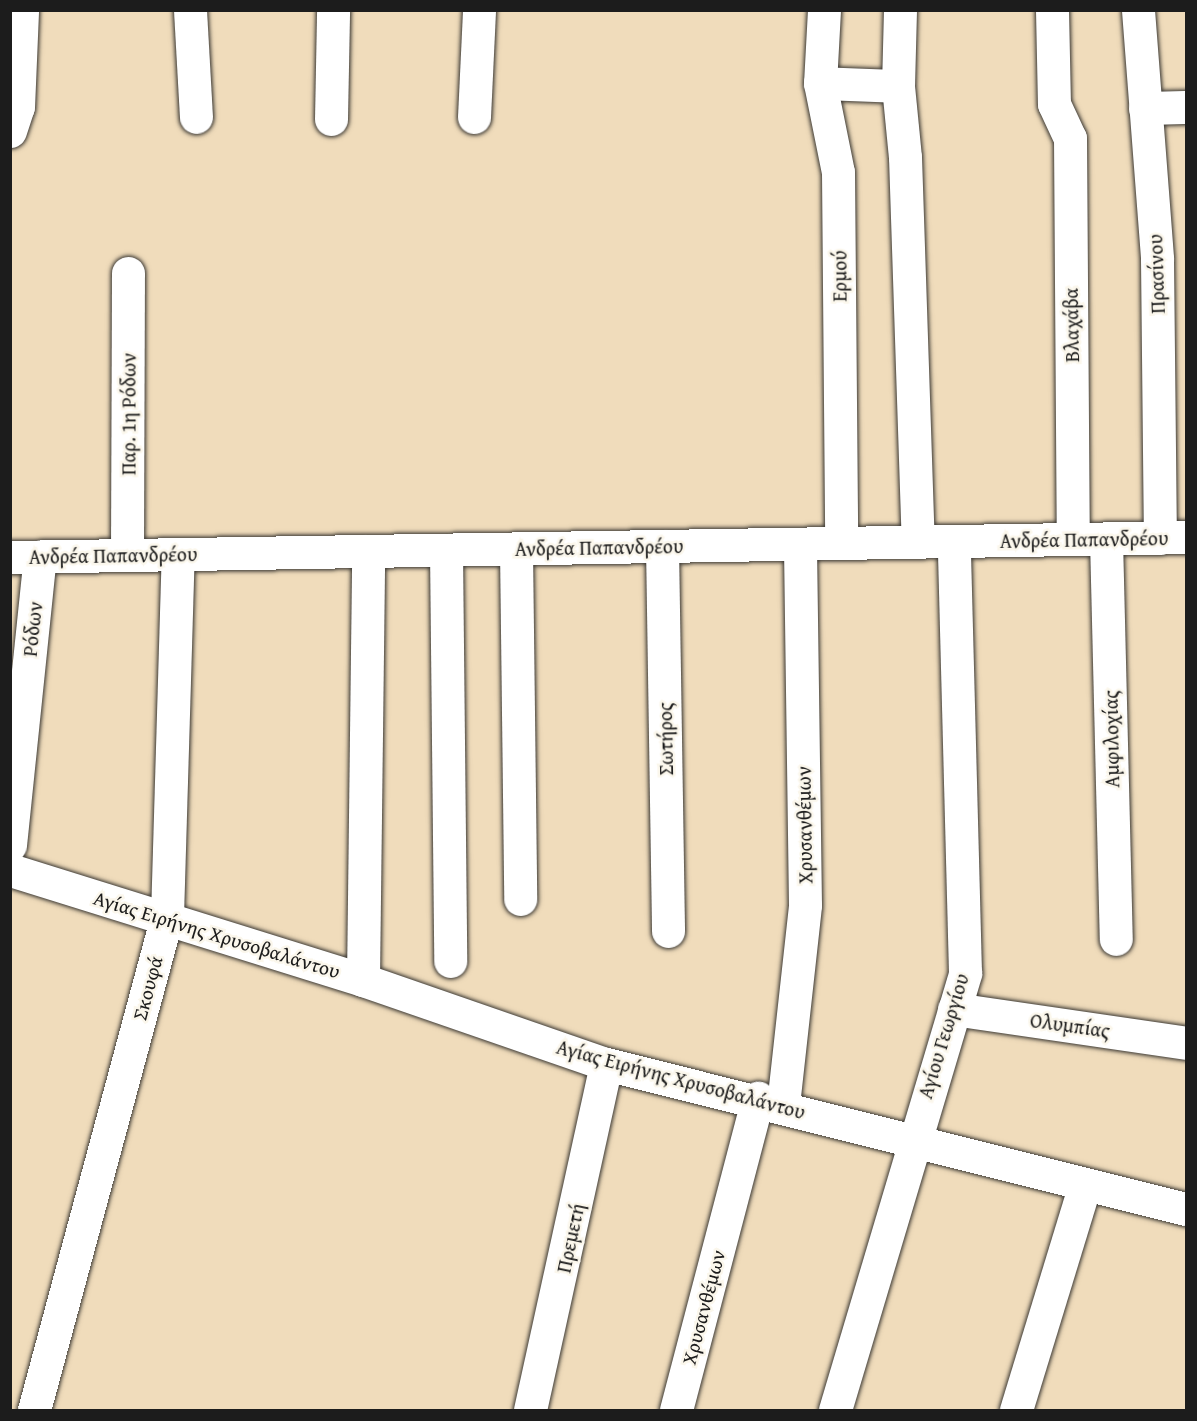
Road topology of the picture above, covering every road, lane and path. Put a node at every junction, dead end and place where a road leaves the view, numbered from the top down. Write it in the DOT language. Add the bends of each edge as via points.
graph roads {
  1 [pos="22,10"];
  2 [pos="190,10"];
  3 [pos="333,10"];
  4 [pos="479,10"];
  5 [pos="824,10"];
  6 [pos="900,10"];
  7 [pos="1052,10"];
  8 [pos="1138,10"];
  9 [pos="820,83"];
  10 [pos="898,86"];
  11 [pos="1145,108"];
  12 [pos="1186,108"];
  13 [pos="196,117"];
  14 [pos="474,117"];
  15 [pos="331,120"];
  16 [pos="10,131"];
  17 [pos="128,273"];
  18 [pos="1173,538"];
  19 [pos="1073,539"];
  20 [pos="1106,539"];
  21 [pos="954,541"];
  22 [pos="918,542"];
  23 [pos="841,543"];
  24 [pos="800,544"];
  25 [pos="663,546"];
  26 [pos="516,549"];
  27 [pos="446,550"];
  28 [pos="368,551"];
  29 [pos="178,554"];
  30 [pos="127,555"];
  31 [pos="26,557"];
  32 [pos="10,845"];
  33 [pos="10,870"];
  34 [pos="520,899"];
  35 [pos="167,916"];
  36 [pos="668,931"];
  37 [pos="1116,939"];
  38 [pos="450,961"];
  39 [pos="363,980"];
  40 [pos="954,1009"];
  41 [pos="1186,1043"];
  42 [pos="606,1064"];
  43 [pos="770,1102"];
  44 [pos="911,1141"];
  45 [pos="1084,1187"];
  46 [pos="1186,1209"];
  47 [pos="34,1410"];
  48 [pos="530,1410"];
  49 [pos="676,1410"];
  50 [pos="835,1410"];
  51 [pos="1016,1410"];
  1 -- 16 [label="street" via="18,107"];
  2 -- 13 [label="street"];
  3 -- 15 [label="street"];
  4 -- 14 [label="street"];
  5 -- 9 [label="street, Ερμού"];
  6 -- 10 [label="street"];
  7 -- 19 [label="street, Βλαχάβα" via="1052,88 1057,113 1070,138"];
  8 -- 11 [label="street, Πρασίνου"];
  9 -- 10 [label="street"];
  9 -- 23 [label="street, Ερμού" via="838,172"];
  10 -- 22 [label="street" via="905,157"];
  11 -- 12 [label="street"];
  11 -- 18 [label="street, Πρασίνου"];
  17 -- 30 [label="street, Παρ. 1η Ρόδων"];
  18 -- 20 [label="street, Ανδρέα Παπανδρέου"];
  19 -- 20 [label="street, Ανδρέα Παπανδρέου"];
  19 -- 21 [label="street, Ανδρέα Παπανδρέου"];
  20 -- 37 [label="street, Αμφιλοχίας"];
  21 -- 22 [label="street, Ανδρέα Παπανδρέου"];
  21 -- 40 [label="street, Αγίου Γεωργίου" via="965,974"];
  22 -- 23 [label="street, Ανδρέα Παπανδρέου"];
  23 -- 24 [label="street, Ανδρέα Παπανδρέου"];
  24 -- 25 [label="street, Ανδρέα Παπανδρέου"];
  24 -- 43 [label="street, Χρυσανθέμων" via="805,905"];
  25 -- 26 [label="street, Ανδρέα Παπανδρέου"];
  25 -- 36 [label="street, Σωτήρος"];
  26 -- 27 [label="street, Ανδρέα Παπανδρέου"];
  26 -- 34 [label="street"];
  27 -- 28 [label="street, Ανδρέα Παπανδρέου"];
  27 -- 38 [label="street"];
  28 -- 29 [label="street, Ανδρέα Παπανδρέου"];
  28 -- 39 [label="street"];
  29 -- 30 [label="street, Ανδρέα Παπανδρέου"];
  29 -- 35 [label="street, Σκουφά"];
  30 -- 31 [label="street, Ανδρέα Παπανδρέου"];
  31 -- 32 [label="street, Ρόδων"];
  33 -- 35 [label="street, Αγίας Ειρήνης Χρυσοβαλάντου"];
  35 -- 39 [label="street, Αγίας Ειρήνης Χρυσοβαλάντου"];
  35 -- 47 [label="street, Σκουφά"];
  39 -- 42 [label="street, Αγίας Ειρήνης Χρυσοβαλάντου"];
  40 -- 41 [label="street, Ολυμπίας"];
  40 -- 44 [label="street, Αγίου Γεωργίου"];
  42 -- 43 [label="street, Αγίας Ειρήνης Χρυσοβαλάντου"];
  42 -- 48 [label="street, Πρεμετή"];
  43 -- 44 [label="street, Αγίας Ειρήνης Χρυσοβαλάντου"];
  43 -- 49 [label="street, Χρυσανθέμων"];
  44 -- 45 [label="street, Αγίας Ειρήνης Χρυσοβαλάντου"];
  44 -- 50 [label="street, Αγίου Γεωργίου"];
  45 -- 46 [label="street, Αγίας Ειρήνης Χρυσοβαλάντου"];
  45 -- 51 [label="street"];
}
